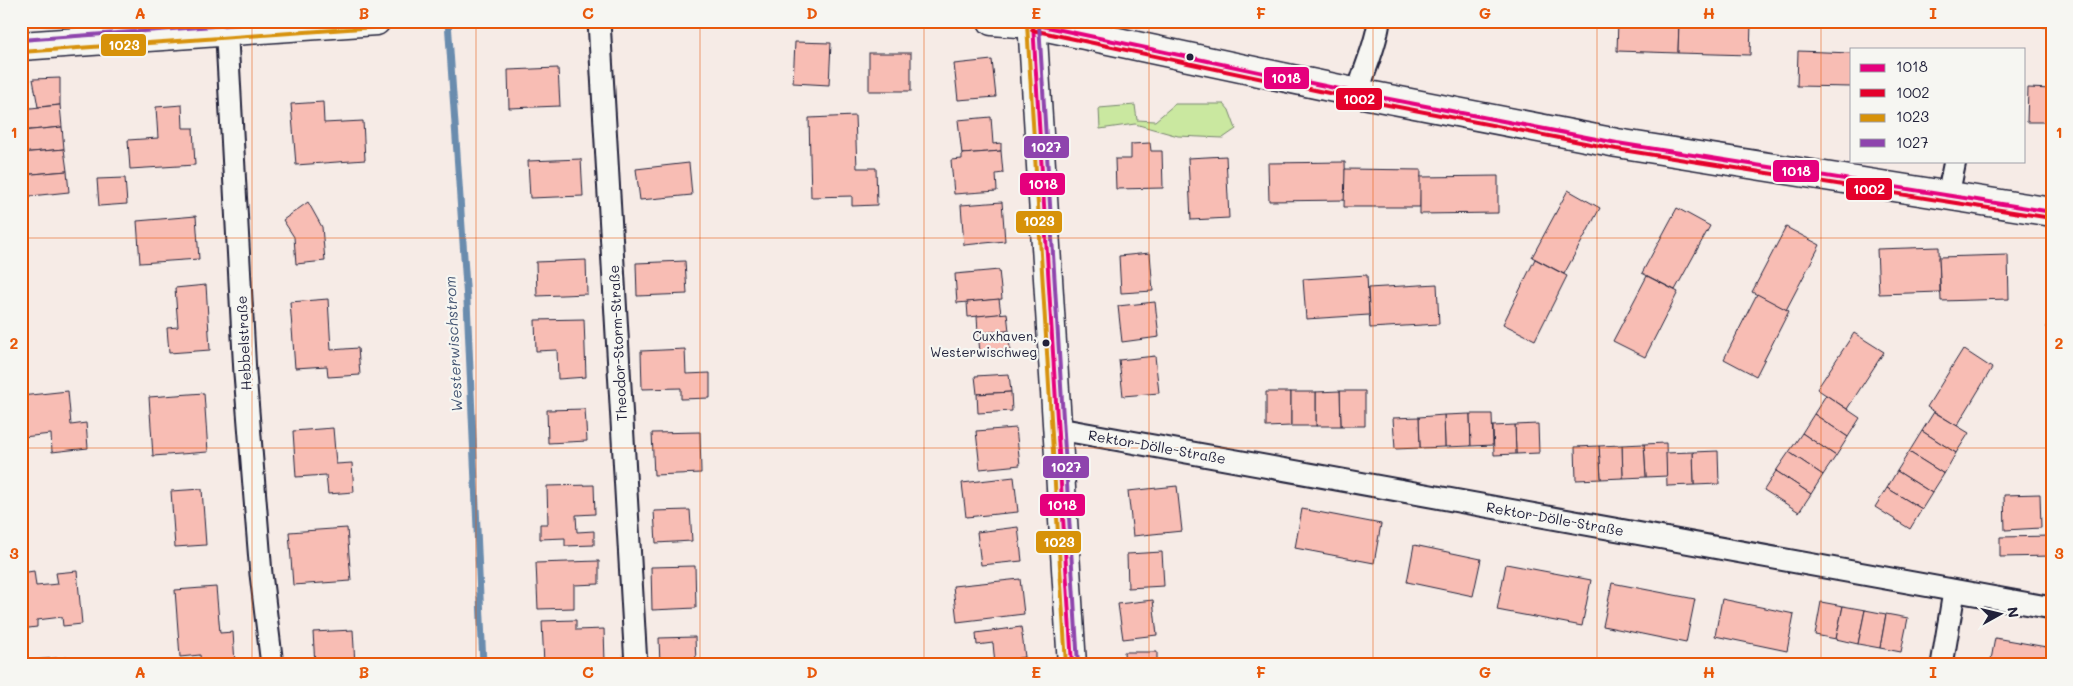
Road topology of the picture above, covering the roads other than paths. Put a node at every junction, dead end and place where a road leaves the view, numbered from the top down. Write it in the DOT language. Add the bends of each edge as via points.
graph roads {
  1 [pos="376,21"];
  2 [pos="599,21"];
  3 [pos="992,21"];
  4 [pos="1379,21"];
  5 [pos="1033,23"];
  6 [pos="226,27"];
  7 [pos="21,46"];
  8 [pos="1358,93"];
  9 [pos="1955,162"];
  10 [pos="1948,195"];
  11 [pos="2052,212"];
  12 [pos="1059,429"];
  13 [pos="1954,592"];
  14 [pos="2052,608"];
  15 [pos="272,665"];
  16 [pos="636,665"];
  17 [pos="1072,665"];
  18 [pos="1942,665"];
  1 -- 6 [label="street"];
  2 -- 16 [label="street, Theodor-Storm-Straße"];
  3 -- 5 [label="street"];
  4 -- 8 [label="street" via="1375,47"];
  5 -- 8 [label="street"];
  5 -- 12 [label="street"];
  6 -- 7 [label="street" via="165,36"];
  6 -- 15 [label="street, Hebbelstraße" via="245,374 261,574"];
  8 -- 10 [label="street" via="1617,143"];
  9 -- 10 [label="street"];
  10 -- 11 [label="street"];
  12 -- 13 [label="street, Rektor-Dölle-Straße"];
  12 -- 17 [label="street"];
  13 -- 14 [label="street, Rektor-Dölle-Straße"];
  13 -- 18 [label="street"];
}
